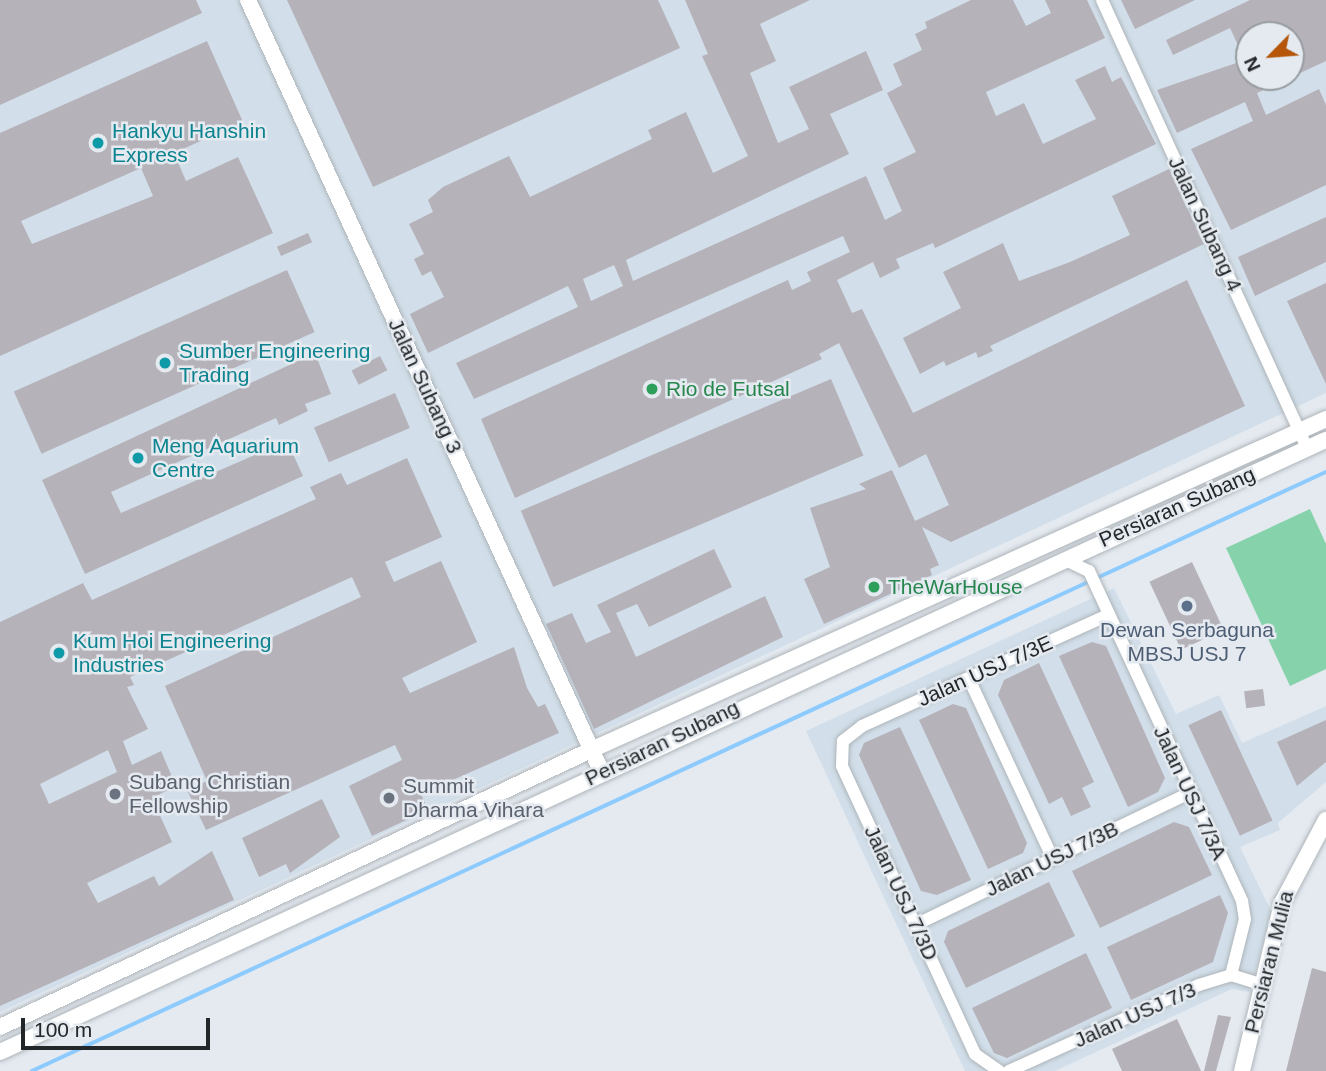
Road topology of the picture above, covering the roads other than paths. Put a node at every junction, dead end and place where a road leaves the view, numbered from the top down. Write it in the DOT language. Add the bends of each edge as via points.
graph roads {
  1 [pos="248,0"];
  2 [pos="1102,0"];
  3 [pos="1326,419"];
  4 [pos="1300,431"];
  5 [pos="1326,439"];
  6 [pos="1307,448"];
  7 [pos="1110,537"];
  8 [pos="1060,558"];
  9 [pos="1088,571"];
  10 [pos="1108,615"];
  11 [pos="969,679"];
  12 [pos="862,726"];
  13 [pos="591,750"];
  14 [pos="602,773"];
  15 [pos="1189,793"];
  16 [pos="1326,820"];
  17 [pos="1053,859"];
  18 [pos="915,925"];
  19 [pos="1231,975"];
  20 [pos="1264,985"];
  21 [pos="0,1027"];
  22 [pos="0,1052"];
  23 [pos="999,1071"];
  24 [pos="1009,1071"];
  25 [pos="1242,1071"];
  1 -- 13 [label="street, Jalan Subang 3"];
  2 -- 4 [label="street, Jalan Subang 4"];
  3 -- 4 [label="street, Persiaran Subang"];
  4 -- 6 [label="street, Jalan Subang 4"];
  4 -- 13 [label="street, Persiaran Subang"];
  5 -- 6 [label="street, Persiaran Subang"];
  6 -- 7 [label="street, Persiaran Subang"];
  7 -- 8 [label="street, Persiaran Subang"];
  7 -- 9 [label="street" via="1093,549"];
  8 -- 9 [label="street" via="1080,561"];
  8 -- 14 [label="street, Persiaran Subang"];
  9 -- 10 [label="street, Jalan USJ 7/3A"];
  10 -- 11 [label="street, Jalan USJ 7/3E"];
  10 -- 15 [label="street, Jalan USJ 7/3A"];
  11 -- 12 [label="street, Jalan USJ 7/3E"];
  11 -- 17 [label="street"];
  12 -- 18 [label="street, Jalan USJ 7/3D" via="843,741 842,766"];
  13 -- 14 [label="street, Jalan Subang 3"];
  13 -- 21 [label="street, Persiaran Subang"];
  14 -- 22 [label="street, Persiaran Subang"];
  15 -- 17 [label="street, Jalan USJ 7/3B"];
  15 -- 19 [label="street, Jalan USJ 7/3A" via="1242,901 1245,919"];
  16 -- 20 [label="street, Persiaran Mulia" via="1294,869 1271,937"];
  17 -- 18 [label="street, Jalan USJ 7/3B"];
  18 -- 23 [label="street, Jalan USJ 7/3D" via="983,1064"];
  19 -- 20 [label="street"];
  19 -- 24 [label="street, Jalan USJ 7/3"];
  20 -- 25 [label="street, Persiaran Mulia"];
}
